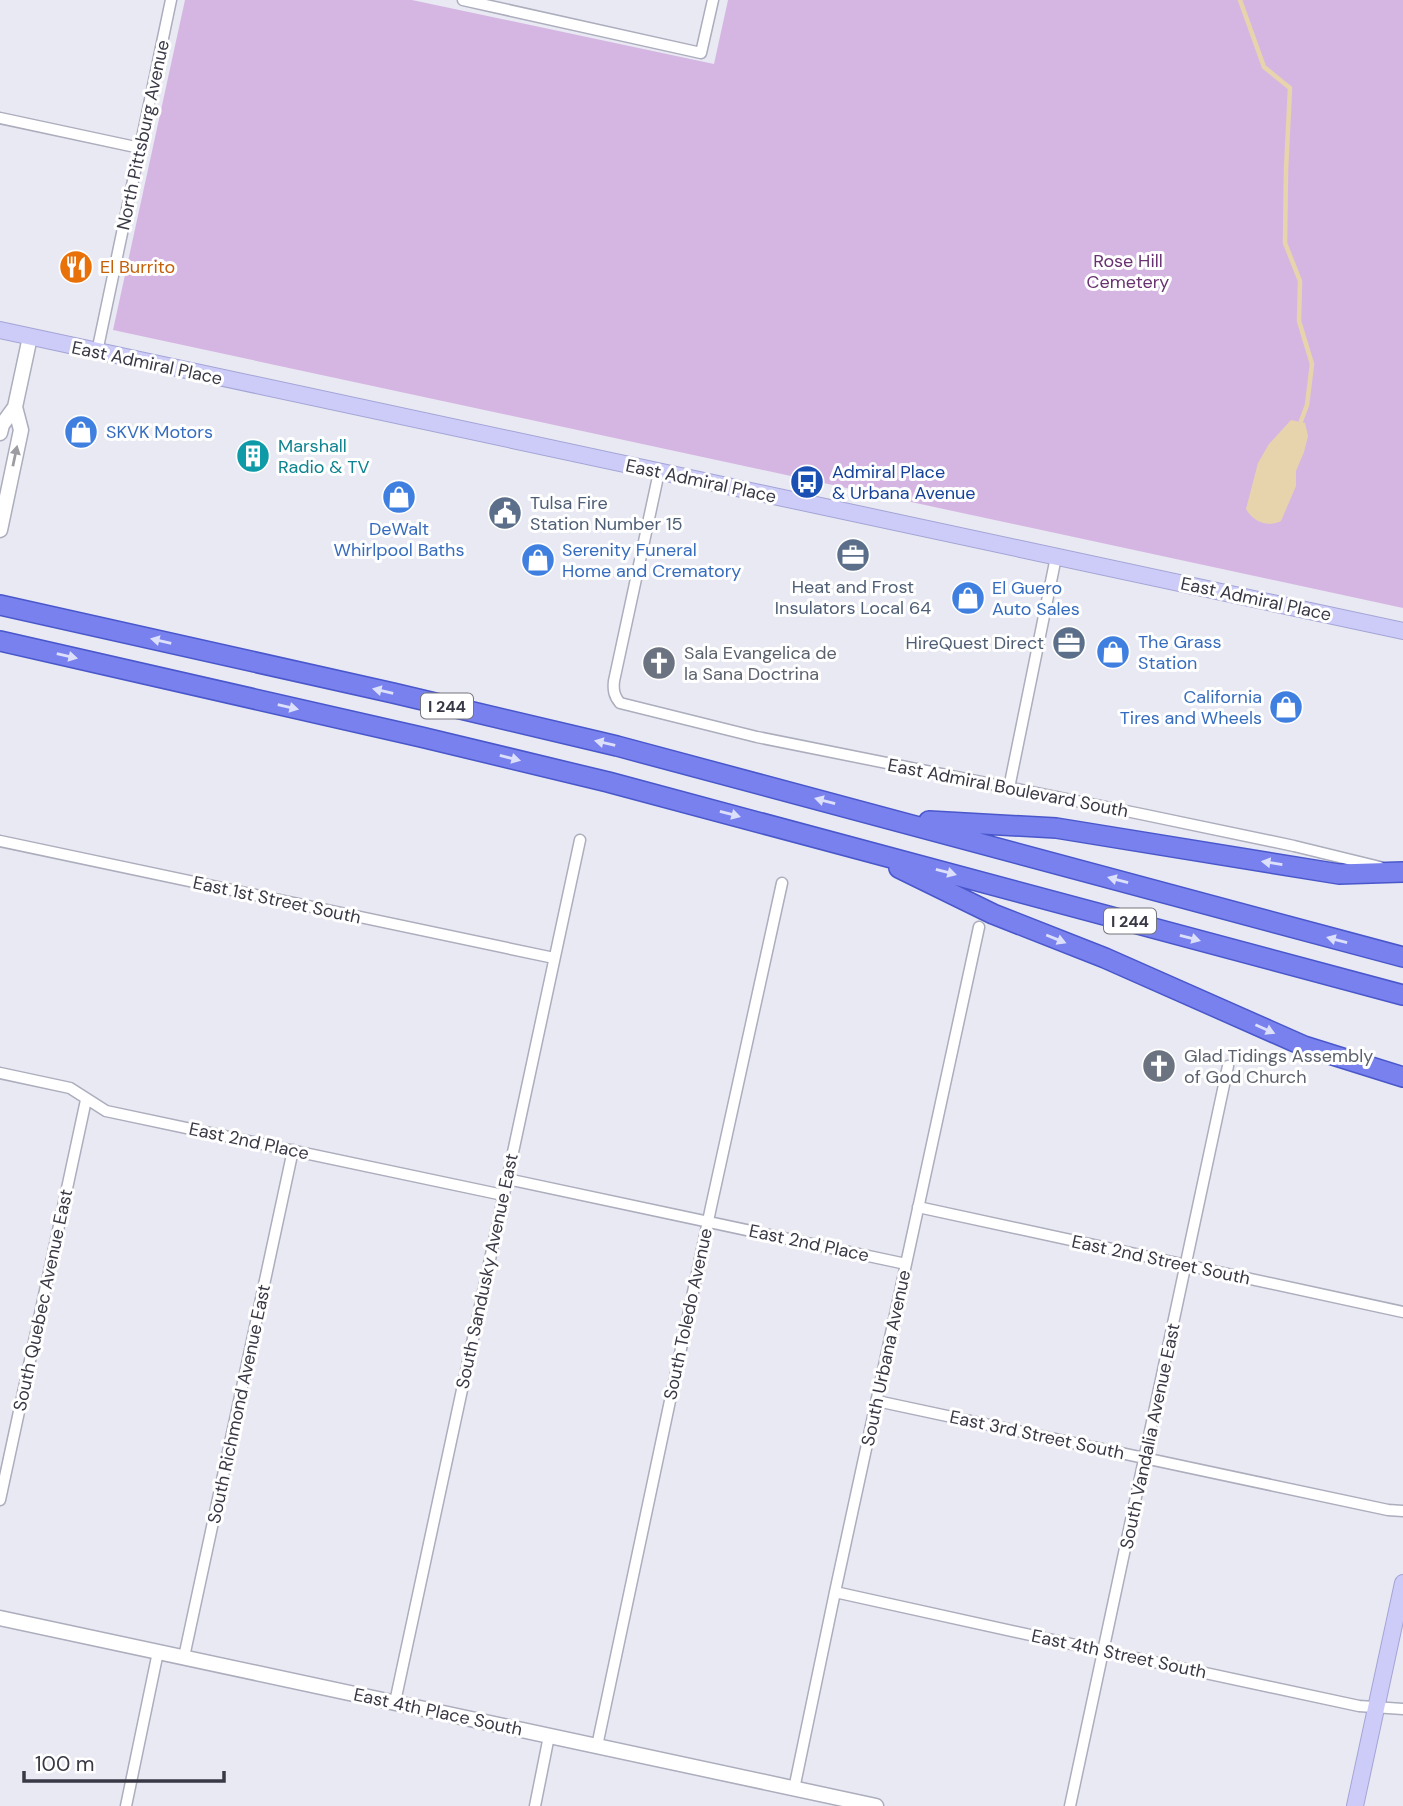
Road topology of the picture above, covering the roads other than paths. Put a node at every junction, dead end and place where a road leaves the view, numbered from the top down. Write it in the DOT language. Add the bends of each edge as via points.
graph roads {
  1 [pos="171,0"];
  2 [pos="463,0"];
  3 [pos="713,0"];
  4 [pos="506,5"];
  5 [pos="0,118"];
  6 [pos="139,148"];
  7 [pos="0,330"];
  8 [pos="30,338"];
  9 [pos="97,352"];
  10 [pos="15,407"];
  11 [pos="0,433"];
  12 [pos="659,472"];
  13 [pos="0,530"];
  14 [pos="1056,557"];
  15 [pos="0,605"];
  16 [pos="1403,631"];
  17 [pos="0,641"];
  18 [pos="1009,788"];
  19 [pos="891,819"];
  20 [pos="580,840"];
  21 [pos="0,841"];
  22 [pos="857,848"];
  23 [pos="1403,872"];
  24 [pos="782,883"];
  25 [pos="979,928"];
  26 [pos="1403,957"];
  27 [pos="554,958"];
  28 [pos="1403,995"];
  29 [pos="1228,1066"];
  30 [pos="0,1073"];
  31 [pos="1403,1077"];
  32 [pos="86,1100"];
  33 [pos="293,1150"];
  34 [pos="507,1179"];
  35 [pos="503,1195"];
  36 [pos="918,1207"];
  37 [pos="708,1221"];
  38 [pos="906,1264"];
  39 [pos="1186,1266"];
  40 [pos="1403,1312"];
  41 [pos="877,1401"];
  42 [pos="1145,1458"];
  43 [pos="0,1500"];
  44 [pos="1403,1511"];
  45 [pos="1403,1583"];
  46 [pos="835,1592"];
  47 [pos="0,1618"];
  48 [pos="1103,1651"];
  49 [pos="159,1652"];
  50 [pos="184,1657"];
  51 [pos="395,1702"];
  52 [pos="1377,1707"];
  53 [pos="1403,1709"];
  54 [pos="549,1736"];
  55 [pos="597,1746"];
  56 [pos="794,1789"];
  57 [pos="126,1806"];
  58 [pos="535,1806"];
  59 [pos="876,1806"];
  60 [pos="1070,1806"];
  61 [pos="1355,1806"];
  1 -- 6 [label="street, North Pittsburg Avenue"];
  2 -- 4 [label="street"];
  3 -- 4 [label="street" via="701,53"];
  5 -- 6 [label="street"];
  6 -- 9 [label="street, North Pittsburg Avenue"];
  7 -- 8 [label="main road, East Admiral Place"];
  8 -- 9 [label="main road, East Admiral Place"];
  8 -- 10 [label="street"];
  9 -- 12 [label="main road, East Admiral Place"];
  10 -- 11 [label="street"];
  13 -- 10 [label="street, one-way" via="21,430"];
  12 -- 14 [label="main road, East Admiral Place"];
  12 -- 18 [label="street, East Admiral Boulevard South" via="614,681 620,703 757,737"];
  14 -- 16 [label="main road, East Admiral Place"];
  14 -- 18 [label="street"];
  19 -- 15 [label="highway, I 244, one-way" via="617,746"];
  17 -- 22 [label="highway, I 244, one-way" via="594,778"];
  18 -- 23 [label="street, East Admiral Boulevard South"];
  23 -- 19 [label="highway, one-way" via="1339,874 1055,828"];
  26 -- 19 [label="highway, I 244, one-way"];
  20 -- 27 [label="street, South Sandusky Avenue East"];
  21 -- 27 [label="street, East 1st Street South"];
  22 -- 28 [label="highway, I 244, one-way"];
  22 -- 31 [label="highway, one-way" via="993,914 1304,1046"];
  24 -- 37 [label="street, South Toledo Avenue"];
  25 -- 36 [label="street, South Urbana Avenue"];
  27 -- 34 [label="street, South Sandusky Avenue East"];
  29 -- 39 [label="street, South Vandalia Avenue East"];
  30 -- 32 [label="street, East 2nd Place" via="70,1088"];
  32 -- 33 [label="street, East 2nd Place" via="106,1111"];
  32 -- 43 [label="street, South Quebec Avenue East"];
  33 -- 35 [label="street, East 2nd Place"];
  33 -- 50 [label="street, South Richmond Avenue East"];
  34 -- 35 [label="street, South Sandusky Avenue East"];
  34 -- 37 [label="street, East 2nd Place"];
  35 -- 51 [label="street, South Sandusky Avenue East"];
  36 -- 38 [label="street, South Urbana Avenue"];
  36 -- 39 [label="street, East 2nd Street South"];
  37 -- 38 [label="street, East 2nd Place"];
  37 -- 55 [label="street, South Toledo Avenue"];
  38 -- 41 [label="street, South Urbana Avenue"];
  39 -- 40 [label="street, East 2nd Street South"];
  39 -- 42 [label="street, South Vandalia Avenue East"];
  41 -- 42 [label="street, East 3rd Street South"];
  41 -- 46 [label="street, South Urbana Avenue"];
  42 -- 44 [label="street, East 3rd Street South"];
  42 -- 48 [label="street, South Vandalia Avenue East"];
  45 -- 52 [label="main road"];
  46 -- 48 [label="street, East 4th Street South"];
  46 -- 56 [label="street, South Urbana Avenue"];
  47 -- 49 [label="street, East 4th Place South"];
  48 -- 52 [label="street, East 4th Street South"];
  48 -- 60 [label="street, South Vandalia Avenue East"];
  49 -- 50 [label="street, East 4th Place South"];
  49 -- 57 [label="street"];
  50 -- 51 [label="street, East 4th Place South"];
  51 -- 54 [label="street, East 4th Place South"];
  52 -- 53 [label="street, East 4th Street South"];
  52 -- 61 [label="main road"];
  54 -- 55 [label="street, East 4th Place South"];
  54 -- 58 [label="street"];
  55 -- 56 [label="street, East 4th Place South"];
  56 -- 59 [label="street, East 4th Place South"];
}
